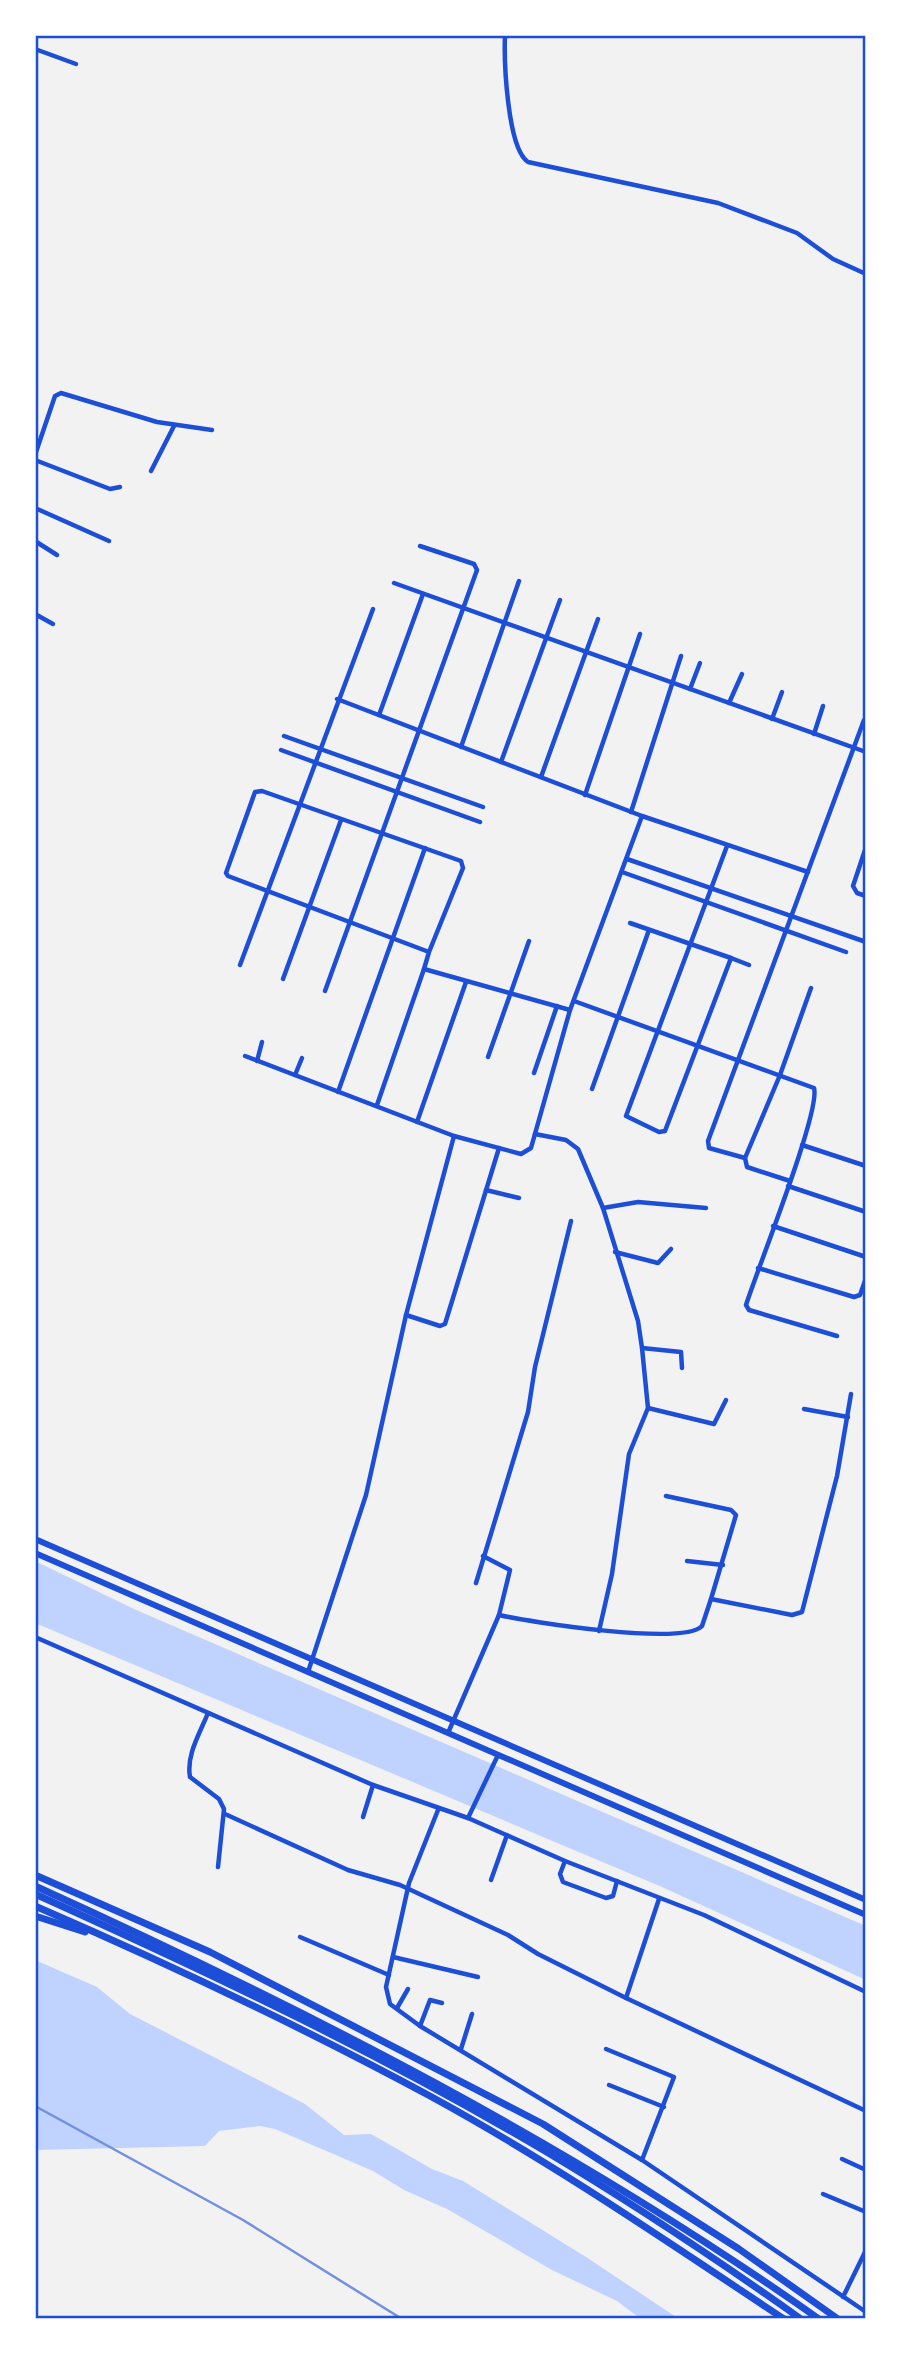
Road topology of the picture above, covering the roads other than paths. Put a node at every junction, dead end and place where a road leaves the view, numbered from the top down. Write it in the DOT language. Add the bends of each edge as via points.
graph roads {
  1 [pos="505,35"];
  2 [pos="35,49"];
  3 [pos="76,64"];
  4 [pos="866,274"];
  5 [pos="174,426"];
  6 [pos="212,430"];
  7 [pos="35,458"];
  8 [pos="151,471"];
  9 [pos="120,487"];
  10 [pos="35,509"];
  11 [pos="35,541"];
  12 [pos="109,541"];
  13 [pos="420,546"];
  14 [pos="57,555"];
  15 [pos="519,581"];
  16 [pos="394,583"];
  17 [pos="422,594"];
  18 [pos="560,600"];
  19 [pos="464,608"];
  20 [pos="373,609"];
  21 [pos="35,614"];
  22 [pos="598,619"];
  23 [pos="506,623"];
  24 [pos="53,624"];
  25 [pos="640,634"];
  26 [pos="545,638"];
  27 [pos="586,652"];
  28 [pos="681,656"];
  29 [pos="700,663"];
  30 [pos="630,668"];
  31 [pos="742,674"];
  32 [pos="673,683"];
  33 [pos="690,689"];
  34 [pos="782,692"];
  35 [pos="337,699"];
  36 [pos="729,703"];
  37 [pos="823,706"];
  38 [pos="379,715"];
  39 [pos="772,719"];
  40 [pos="864,720"];
  41 [pos="421,732"];
  42 [pos="814,734"];
  43 [pos="284,736"];
  44 [pos="461,747"];
  45 [pos="319,748"];
  46 [pos="854,748"];
  47 [pos="281,750"];
  48 [pos="866,752"];
  49 [pos="314,762"];
  50 [pos="501,762"];
  51 [pos="541,778"];
  52 [pos="403,779"];
  53 [pos="398,792"];
  54 [pos="586,795"];
  55 [pos="299,804"];
  56 [pos="483,807"];
  57 [pos="631,812"];
  58 [pos="642,816"];
  59 [pos="341,820"];
  60 [pos="480,822"];
  61 [pos="383,833"];
  62 [pos="727,846"];
  63 [pos="866,847"];
  64 [pos="425,848"];
  65 [pos="627,859"];
  66 [pos="622,873"];
  67 [pos="808,873"];
  68 [pos="710,890"];
  69 [pos="268,892"];
  70 [pos="866,896"];
  71 [pos="705,903"];
  72 [pos="309,908"];
  73 [pos="791,917"];
  74 [pos="350,923"];
  75 [pos="630,923"];
  76 [pos="649,930"];
  77 [pos="785,931"];
  78 [pos="391,937"];
  79 [pos="529,941"];
  80 [pos="866,942"];
  81 [pos="690,945"];
  82 [pos="429,952"];
  83 [pos="846,952"];
  84 [pos="731,958"];
  85 [pos="240,965"];
  86 [pos="749,965"];
  87 [pos="424,969"];
  88 [pos="284,979"];
  89 [pos="466,982"];
  90 [pos="811,988"];
  91 [pos="325,991"];
  92 [pos="512,992"];
  93 [pos="574,1001"];
  94 [pos="557,1006"];
  95 [pos="570,1010"];
  96 [pos="619,1018"];
  97 [pos="659,1031"];
  98 [pos="262,1042"];
  99 [pos="700,1045"];
  100 [pos="245,1056"];
  101 [pos="488,1057"];
  102 [pos="302,1058"];
  103 [pos="257,1060"];
  104 [pos="739,1061"];
  105 [pos="534,1073"];
  106 [pos="780,1075"];
  107 [pos="296,1076"];
  108 [pos="592,1089"];
  109 [pos="338,1092"];
  110 [pos="377,1105"];
  111 [pos="417,1122"];
  112 [pos="535,1134"];
  113 [pos="454,1136"];
  114 [pos="802,1145"];
  115 [pos="499,1148"];
  116 [pos="746,1158"];
  117 [pos="866,1166"];
  118 [pos="789,1183"];
  119 [pos="486,1190"];
  120 [pos="519,1198"];
  121 [pos="603,1208"];
  122 [pos="706,1208"];
  123 [pos="866,1212"];
  124 [pos="571,1221"];
  125 [pos="773,1226"];
  126 [pos="671,1250"];
  127 [pos="614,1252"];
  128 [pos="866,1257"];
  129 [pos="758,1268"];
  130 [pos="866,1278"];
  131 [pos="406,1315"];
  132 [pos="837,1336"];
  133 [pos="642,1348"];
  134 [pos="682,1368"];
  135 [pos="851,1394"];
  136 [pos="726,1400"];
  137 [pos="648,1408"];
  138 [pos="804,1409"];
  139 [pos="848,1417"];
  140 [pos="666,1496"];
  141 [pos="35,1539"];
  142 [pos="35,1553"];
  143 [pos="483,1556"];
  144 [pos="687,1561"];
  145 [pos="723,1565"];
  146 [pos="476,1583"];
  147 [pos="711,1599"];
  148 [pos="499,1615"];
  149 [pos="598,1631"];
  150 [pos="35,1637"];
  151 [pos="312,1660"];
  152 [pos="308,1672"];
  153 [pos="208,1713"];
  154 [pos="453,1721"];
  155 [pos="448,1733"];
  156 [pos="498,1755"];
  157 [pos="373,1785"];
  158 [pos="439,1810"];
  159 [pos="225,1814"];
  160 [pos="363,1817"];
  161 [pos="468,1818"];
  162 [pos="507,1835"];
  163 [pos="565,1861"];
  164 [pos="218,1867"];
  165 [pos="35,1875"];
  166 [pos="491,1880"];
  167 [pos="617,1881"];
  168 [pos="35,1886"];
  169 [pos="408,1890"];
  170 [pos="35,1894"];
  171 [pos="659,1899"];
  172 [pos="866,1900"];
  173 [pos="35,1906"];
  174 [pos="866,1914"];
  175 [pos="35,1916"];
  176 [pos="300,1937"];
  177 [pos="119,1943"];
  178 [pos="393,1957"];
  179 [pos="389,1976"];
  180 [pos="478,1977"];
  181 [pos="408,1989"];
  182 [pos="866,1992"];
  183 [pos="626,1998"];
  184 [pos="442,2003"];
  185 [pos="397,2008"];
  186 [pos="472,2014"];
  187 [pos="420,2026"];
  188 [pos="461,2049"];
  189 [pos="606,2049"];
  190 [pos="609,2085"];
  191 [pos="664,2107"];
  192 [pos="866,2111"];
  193 [pos="842,2159"];
  194 [pos="642,2160"];
  195 [pos="866,2170"];
  196 [pos="823,2194"];
  197 [pos="866,2212"];
  198 [pos="866,2250"];
  199 [pos="843,2297"];
  200 [pos="866,2312"];
  201 [pos="784,2319"];
  202 [pos="801,2319"];
  203 [pos="819,2319"];
  204 [pos="838,2319"];
  1 -- 4 [label="street" via="507,97 518,149 527,162 718,203 797,233 833,259"];
  2 -- 3 [label="street"];
  5 -- 6 [label="street"];
  5 -- 7 [label="street" via="61,393 55,397"];
  5 -- 8 [label="street"];
  7 -- 9 [label="street" via="110,489"];
  10 -- 12 [label="street"];
  11 -- 14 [label="street"];
  13 -- 19 [label="street" via="476,566"];
  15 -- 23 [label="street"];
  16 -- 17 [label="street"];
  17 -- 19 [label="street"];
  17 -- 38 [label="street"];
  18 -- 26 [label="street"];
  19 -- 23 [label="street"];
  19 -- 41 [label="street"];
  20 -- 35 [label="street"];
  21 -- 24 [label="street"];
  22 -- 27 [label="street"];
  23 -- 26 [label="street"];
  23 -- 44 [label="street"];
  25 -- 30 [label="street"];
  26 -- 27 [label="street"];
  26 -- 50 [label="street"];
  27 -- 30 [label="street"];
  27 -- 51 [label="street"];
  28 -- 32 [label="street"];
  29 -- 33 [label="street"];
  30 -- 32 [label="street"];
  30 -- 54 [label="street"];
  31 -- 36 [label="street"];
  32 -- 33 [label="street"];
  32 -- 57 [label="street"];
  33 -- 36 [label="street"];
  34 -- 39 [label="street"];
  35 -- 38 [label="street"];
  35 -- 45 [label="street"];
  36 -- 39 [label="street"];
  37 -- 42 [label="street"];
  38 -- 41 [label="street"];
  39 -- 42 [label="street"];
  40 -- 46 [label="street"];
  41 -- 44 [label="street"];
  41 -- 52 [label="street"];
  42 -- 46 [label="street"];
  43 -- 45 [label="street"];
  44 -- 50 [label="street"];
  45 -- 49 [label="street"];
  45 -- 52 [label="street"];
  46 -- 48 [label="street"];
  46 -- 67 [label="street"];
  47 -- 49 [label="street"];
  49 -- 53 [label="street"];
  49 -- 55 [label="street"];
  50 -- 51 [label="street"];
  51 -- 54 [label="street"];
  52 -- 53 [label="street"];
  52 -- 56 [label="street"];
  53 -- 60 [label="street"];
  53 -- 61 [label="street"];
  54 -- 57 [label="street"];
  55 -- 59 [label="street"];
  55 -- 69 [label="street"];
  55 -- 69 [label="street" via="262,792 255,792 252,799 226,873"];
  57 -- 58 [label="street"];
  58 -- 62 [label="street"];
  58 -- 65 [label="street"];
  59 -- 61 [label="street"];
  59 -- 72 [label="street"];
  61 -- 64 [label="street"];
  61 -- 74 [label="street"];
  62 -- 67 [label="street"];
  62 -- 68 [label="street"];
  63 -- 70 [label="street" via="853,883 855,891"];
  64 -- 78 [label="street"];
  64 -- 82 [label="street" via="459,859 463,866"];
  65 -- 66 [label="street"];
  65 -- 68 [label="street"];
  66 -- 71 [label="street"];
  66 -- 93 [label="street"];
  67 -- 73 [label="street"];
  68 -- 71 [label="street"];
  68 -- 73 [label="street"];
  69 -- 72 [label="street"];
  69 -- 85 [label="street"];
  71 -- 77 [label="street"];
  71 -- 81 [label="street"];
  72 -- 74 [label="street"];
  72 -- 88 [label="street"];
  73 -- 77 [label="street"];
  73 -- 80 [label="street"];
  74 -- 78 [label="street"];
  74 -- 91 [label="street"];
  75 -- 76 [label="street"];
  76 -- 81 [label="street"];
  76 -- 96 [label="street"];
  77 -- 83 [label="street"];
  77 -- 104 [label="street"];
  78 -- 82 [label="street"];
  78 -- 109 [label="street"];
  79 -- 92 [label="street"];
  81 -- 84 [label="street"];
  81 -- 97 [label="street"];
  82 -- 87 [label="street"];
  84 -- 86 [label="street"];
  84 -- 99 [label="street"];
  87 -- 89 [label="street"];
  87 -- 110 [label="street"];
  89 -- 92 [label="street"];
  89 -- 111 [label="street"];
  90 -- 106 [label="street"];
  92 -- 94 [label="street"];
  92 -- 101 [label="street"];
  93 -- 95 [label="street"];
  93 -- 96 [label="street"];
  94 -- 95 [label="street"];
  94 -- 105 [label="street"];
  95 -- 112 [label="street"];
  96 -- 97 [label="street"];
  96 -- 108 [label="street"];
  97 -- 99 [label="street"];
  97 -- 99 [label="street" via="626,1115 659,1132 665,1131"];
  98 -- 103 [label="street"];
  99 -- 104 [label="street"];
  100 -- 103 [label="street"];
  102 -- 107 [label="street"];
  103 -- 107 [label="street"];
  104 -- 106 [label="street"];
  104 -- 116 [label="street" via="707,1144"];
  106 -- 114 [label="street" via="815,1090"];
  106 -- 116 [label="street"];
  107 -- 109 [label="street"];
  109 -- 110 [label="street"];
  110 -- 111 [label="street"];
  111 -- 113 [label="street"];
  112 -- 115 [label="street" via="527,1152"];
  112 -- 121 [label="street" via="566,1140 578,1149"];
  113 -- 115 [label="street"];
  113 -- 131 [label="street"];
  114 -- 117 [label="street"];
  114 -- 118 [label="street"];
  115 -- 119 [label="street"];
  116 -- 118 [label="street" via="747,1167"];
  118 -- 123 [label="street"];
  118 -- 125 [label="street"];
  119 -- 120 [label="street"];
  119 -- 131 [label="street" via="445,1324"];
  121 -- 122 [label="street" via="638,1202"];
  121 -- 127 [label="street"];
  124 -- 143 [label="street" via="528,1412"];
  125 -- 128 [label="street"];
  125 -- 129 [label="street"];
  126 -- 127 [label="street" via="658,1263"];
  127 -- 133 [label="street" via="638,1321"];
  129 -- 130 [label="street" via="854,1297 860,1295"];
  129 -- 132 [label="street" via="748,1309"];
  131 -- 151 [label="street" via="366,1495"];
  133 -- 134 [label="street" via="681,1352"];
  133 -- 137 [label="street"];
  135 -- 139 [label="street"];
  136 -- 137 [label="street" via="714,1424"];
  137 -- 149 [label="street" via="629,1454 612,1574"];
  138 -- 139 [label="street"];
  139 -- 147 [label="street" via="805,1609 797,1615"];
  140 -- 145 [label="street" via="735,1512"];
  141 -- 151 [label="main road"];
  142 -- 152 [label="main road"];
  143 -- 146 [label="street"];
  143 -- 148 [label="street" via="510,1570"];
  144 -- 145 [label="street"];
  145 -- 147 [label="street"];
  147 -- 149 [label="street" via="696,1631"];
  148 -- 149 [label="street"];
  148 -- 154 [label="street"];
  150 -- 153 [label="street"];
  151 -- 152 [label="street"];
  151 -- 154 [label="main road"];
  152 -- 155 [label="main road"];
  153 -- 157 [label="street"];
  153 -- 159 [label="street" via="188,1770 194,1781 219,1799"];
  154 -- 155 [label="street"];
  154 -- 172 [label="main road"];
  155 -- 156 [label="main road"];
  156 -- 161 [label="street"];
  156 -- 174 [label="main road"];
  157 -- 158 [label="street"];
  157 -- 160 [label="street"];
  158 -- 161 [label="street"];
  158 -- 169 [label="street"];
  159 -- 164 [label="street"];
  159 -- 169 [label="street" via="348,1870"];
  161 -- 162 [label="street"];
  162 -- 163 [label="street"];
  162 -- 166 [label="street"];
  163 -- 167 [label="street"];
  163 -- 167 [label="street" via="560,1874 563,1882 606,1898 613,1896"];
  165 -- 204 [label="highway" via="210,1952 543,2124 739,2249"];
  167 -- 171 [label="street"];
  168 -- 203 [label="highway" via="351,2035 565,2155 747,2268"];
  169 -- 178 [label="street"];
  169 -- 183 [label="street" via="508,1935"];
  170 -- 202 [label="highway" via="280,2009 545,2151"];
  171 -- 182 [label="street" via="704,1915"];
  171 -- 183 [label="street"];
  173 -- 177 [label="highway"];
  175 -- 177 [label="highway"];
  176 -- 179 [label="street"];
  177 -- 201 [label="highway" via="298,2027 431,2097 551,2167"];
  178 -- 179 [label="street"];
  178 -- 180 [label="street"];
  179 -- 185 [label="street" via="388,2000"];
  181 -- 185 [label="street"];
  183 -- 192 [label="street"];
  184 -- 187 [label="street" via="430,2000"];
  185 -- 187 [label="street"];
  186 -- 188 [label="street"];
  187 -- 188 [label="street"];
  188 -- 194 [label="street"];
  189 -- 191 [label="street" via="674,2077"];
  190 -- 191 [label="street"];
  191 -- 194 [label="street"];
  193 -- 195 [label="street"];
  194 -- 199 [label="street"];
  196 -- 197 [label="street"];
  198 -- 199 [label="street"];
  199 -- 200 [label="street"];
}
